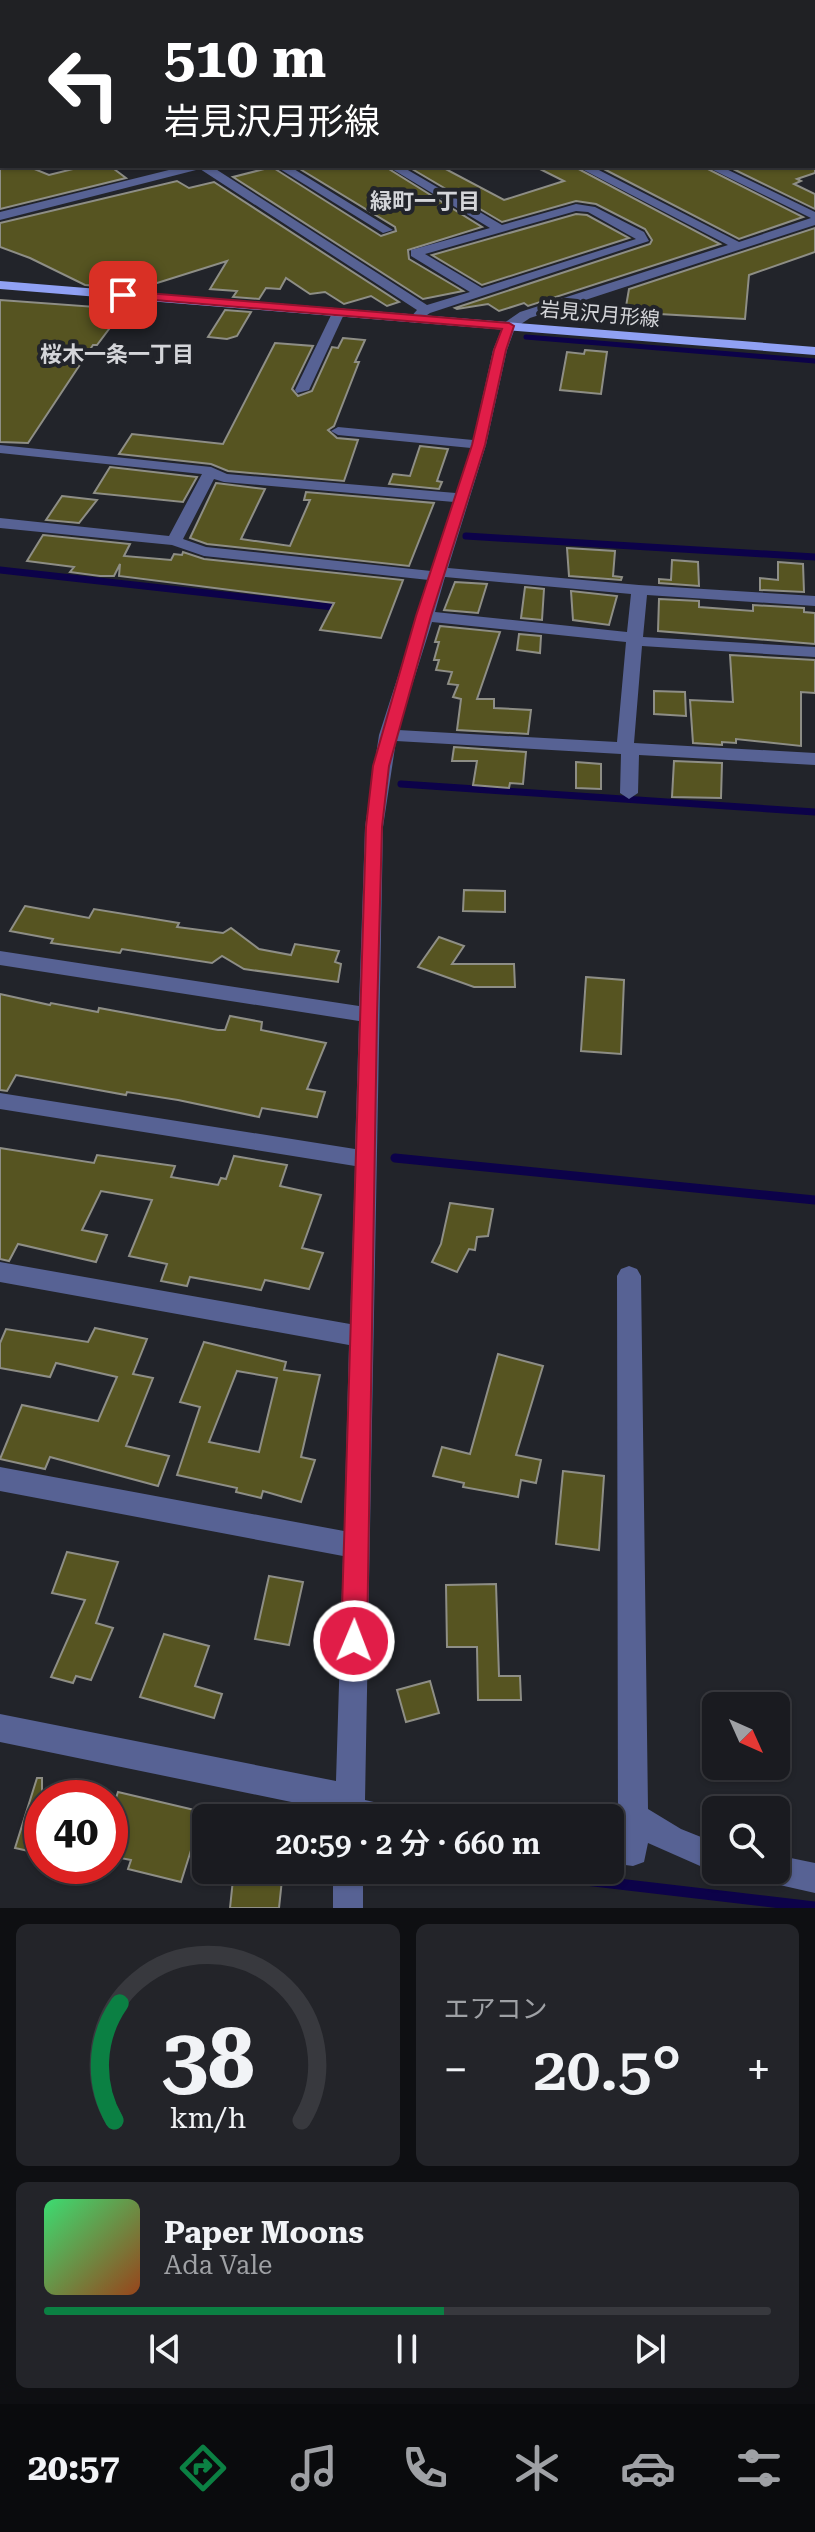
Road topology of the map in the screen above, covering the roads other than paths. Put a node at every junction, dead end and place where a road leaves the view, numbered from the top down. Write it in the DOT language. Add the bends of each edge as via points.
graph roads {
  1 [pos="192,168"];
  2 [pos="203,168"];
  3 [pos="284,168"];
  4 [pos="396,168"];
  5 [pos="586,168"];
  6 [pos="715,168"];
  7 [pos="0,216"];
  8 [pos="815,218"];
  9 [pos="499,228"];
  10 [pos="387,230"];
  11 [pos="738,246"];
  12 [pos="0,285"];
  13 [pos="480,292"];
  14 [pos="339,312"];
  15 [pos="420,314"];
  16 [pos="509,326"];
  17 [pos="815,351"];
  18 [pos="302,390"];
  19 [pos="338,431"];
  20 [pos="479,445"];
  21 [pos="0,449"];
  22 [pos="211,471"];
  23 [pos="461,498"];
  24 [pos="0,523"];
  25 [pos="174,541"];
  26 [pos="437,574"];
  27 [pos="639,590"];
  28 [pos="815,601"];
  29 [pos="423,616"];
  30 [pos="635,639"];
  31 [pos="815,652"];
  32 [pos="388,735"];
  33 [pos="628,746"];
  34 [pos="815,759"];
  35 [pos="629,793"];
  36 [pos="0,958"];
  37 [pos="368,1015"];
  38 [pos="0,1101"];
  39 [pos="365,1159"];
  40 [pos="0,1272"];
  41 [pos="629,1276"];
  42 [pos="360,1336"];
  43 [pos="0,1479"];
  44 [pos="356,1546"];
  45 [pos="0,1728"];
  46 [pos="324,1804"];
  47 [pos="350,1804"];
  48 [pos="634,1818"];
  49 [pos="624,1850"];
  50 [pos="702,1852"];
  51 [pos="790,1873"];
  52 [pos="815,1878"];
  53 [pos="348,1884"];
  54 [pos="348,1908"];
  1 -- 7 [label="street"];
  2 -- 15 [label="street"];
  3 -- 10 [label="street"];
  4 -- 9 [label="street"];
  5 -- 11 [label="street"];
  6 -- 8 [label="street"];
  8 -- 11 [label="street"];
  9 -- 13 [label="street" via="415,253"];
  9 -- 13 [label="street" via="584,207 643,241"];
  11 -- 16 [label="street" via="525,315"];
  12 -- 14 [label="main road, 岩見沢月形線"];
  13 -- 15 [label="street"];
  14 -- 15 [label="main road, 岩見沢月形線"];
  14 -- 18 [label="street"];
  15 -- 16 [label="main road, 岩見沢月形線"];
  16 -- 17 [label="main road, 岩見沢月形線"];
  16 -- 20 [label="street"];
  19 -- 20 [label="street"];
  20 -- 23 [label="street"];
  21 -- 22 [label="street"];
  22 -- 23 [label="street" via="224,478"];
  22 -- 25 [label="street"];
  23 -- 26 [label="street"];
  24 -- 25 [label="street"];
  25 -- 26 [label="street" via="204,551"];
  26 -- 27 [label="street"];
  26 -- 29 [label="street"];
  27 -- 28 [label="street"];
  27 -- 30 [label="street"];
  29 -- 30 [label="street"];
  29 -- 32 [label="street"];
  30 -- 31 [label="street"];
  30 -- 33 [label="street"];
  32 -- 33 [label="street"];
  32 -- 37 [label="street" via="374,827"];
  33 -- 34 [label="street"];
  33 -- 35 [label="street"];
  36 -- 37 [label="street"];
  37 -- 39 [label="street"];
  38 -- 39 [label="street"];
  39 -- 42 [label="street"];
  40 -- 42 [label="street"];
  41 -- 48 [label="street"];
  42 -- 44 [label="street"];
  43 -- 44 [label="street"];
  44 -- 47 [label="street"];
  45 -- 46 [label="street"];
  48 -- 49 [label="street" via="633,1851"];
  48 -- 50 [label="street"];
  51 -- 52 [label="street"];
  53 -- 54 [label="street"];
}
